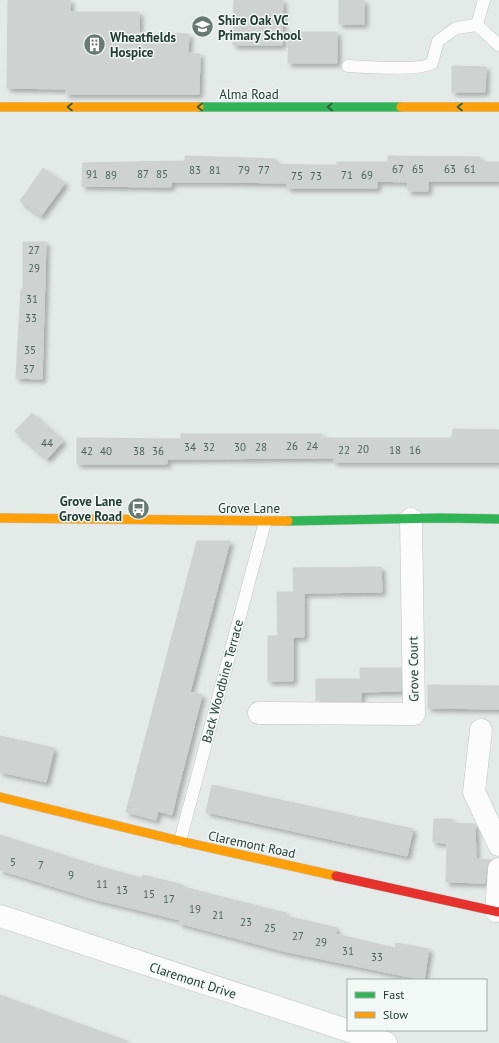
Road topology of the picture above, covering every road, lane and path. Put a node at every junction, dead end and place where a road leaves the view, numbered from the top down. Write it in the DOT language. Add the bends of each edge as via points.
graph roads {
  1 [pos="484,0"];
  2 [pos="477,25"];
  3 [pos="499,45"];
  4 [pos="348,66"];
  5 [pos="0,107"];
  6 [pos="499,107"];
  7 [pos="0,518"];
  8 [pos="411,519"];
  9 [pos="499,519"];
  10 [pos="265,522"];
  11 [pos="259,713"];
  12 [pos="481,730"];
  13 [pos="0,797"];
  14 [pos="180,841"];
  15 [pos="499,845"];
  16 [pos="499,869"];
  17 [pos="497,911"];
  18 [pos="0,916"];
  19 [pos="347,1030"];
  20 [pos="350,1031"];
  21 [pos="386,1043"];
  1 -- 2 [label="lane"];
  2 -- 3 [label="lane"];
  2 -- 4 [label="lane" via="456,28 438,41 430,65 416,68"];
  6 -- 5 [label="street, Alma Road, one-way"];
  7 -- 10 [label="street, Grove Lane"];
  8 -- 9 [label="street, Grove Lane"];
  8 -- 10 [label="street, Grove Lane"];
  8 -- 11 [label="street, Grove Court" via="414,714"];
  10 -- 14 [label="lane, Back Woodbine Terrace"];
  12 -- 15 [label="street" via="474,792"];
  13 -- 14 [label="street, Claremont Road"];
  14 -- 17 [label="street, Claremont Road"];
  16 -- 17 [label="street"];
  18 -- 19 [label="street, Claremont Drive"];
  20 -- 21 [label="street, Claremont Drive"];
}
